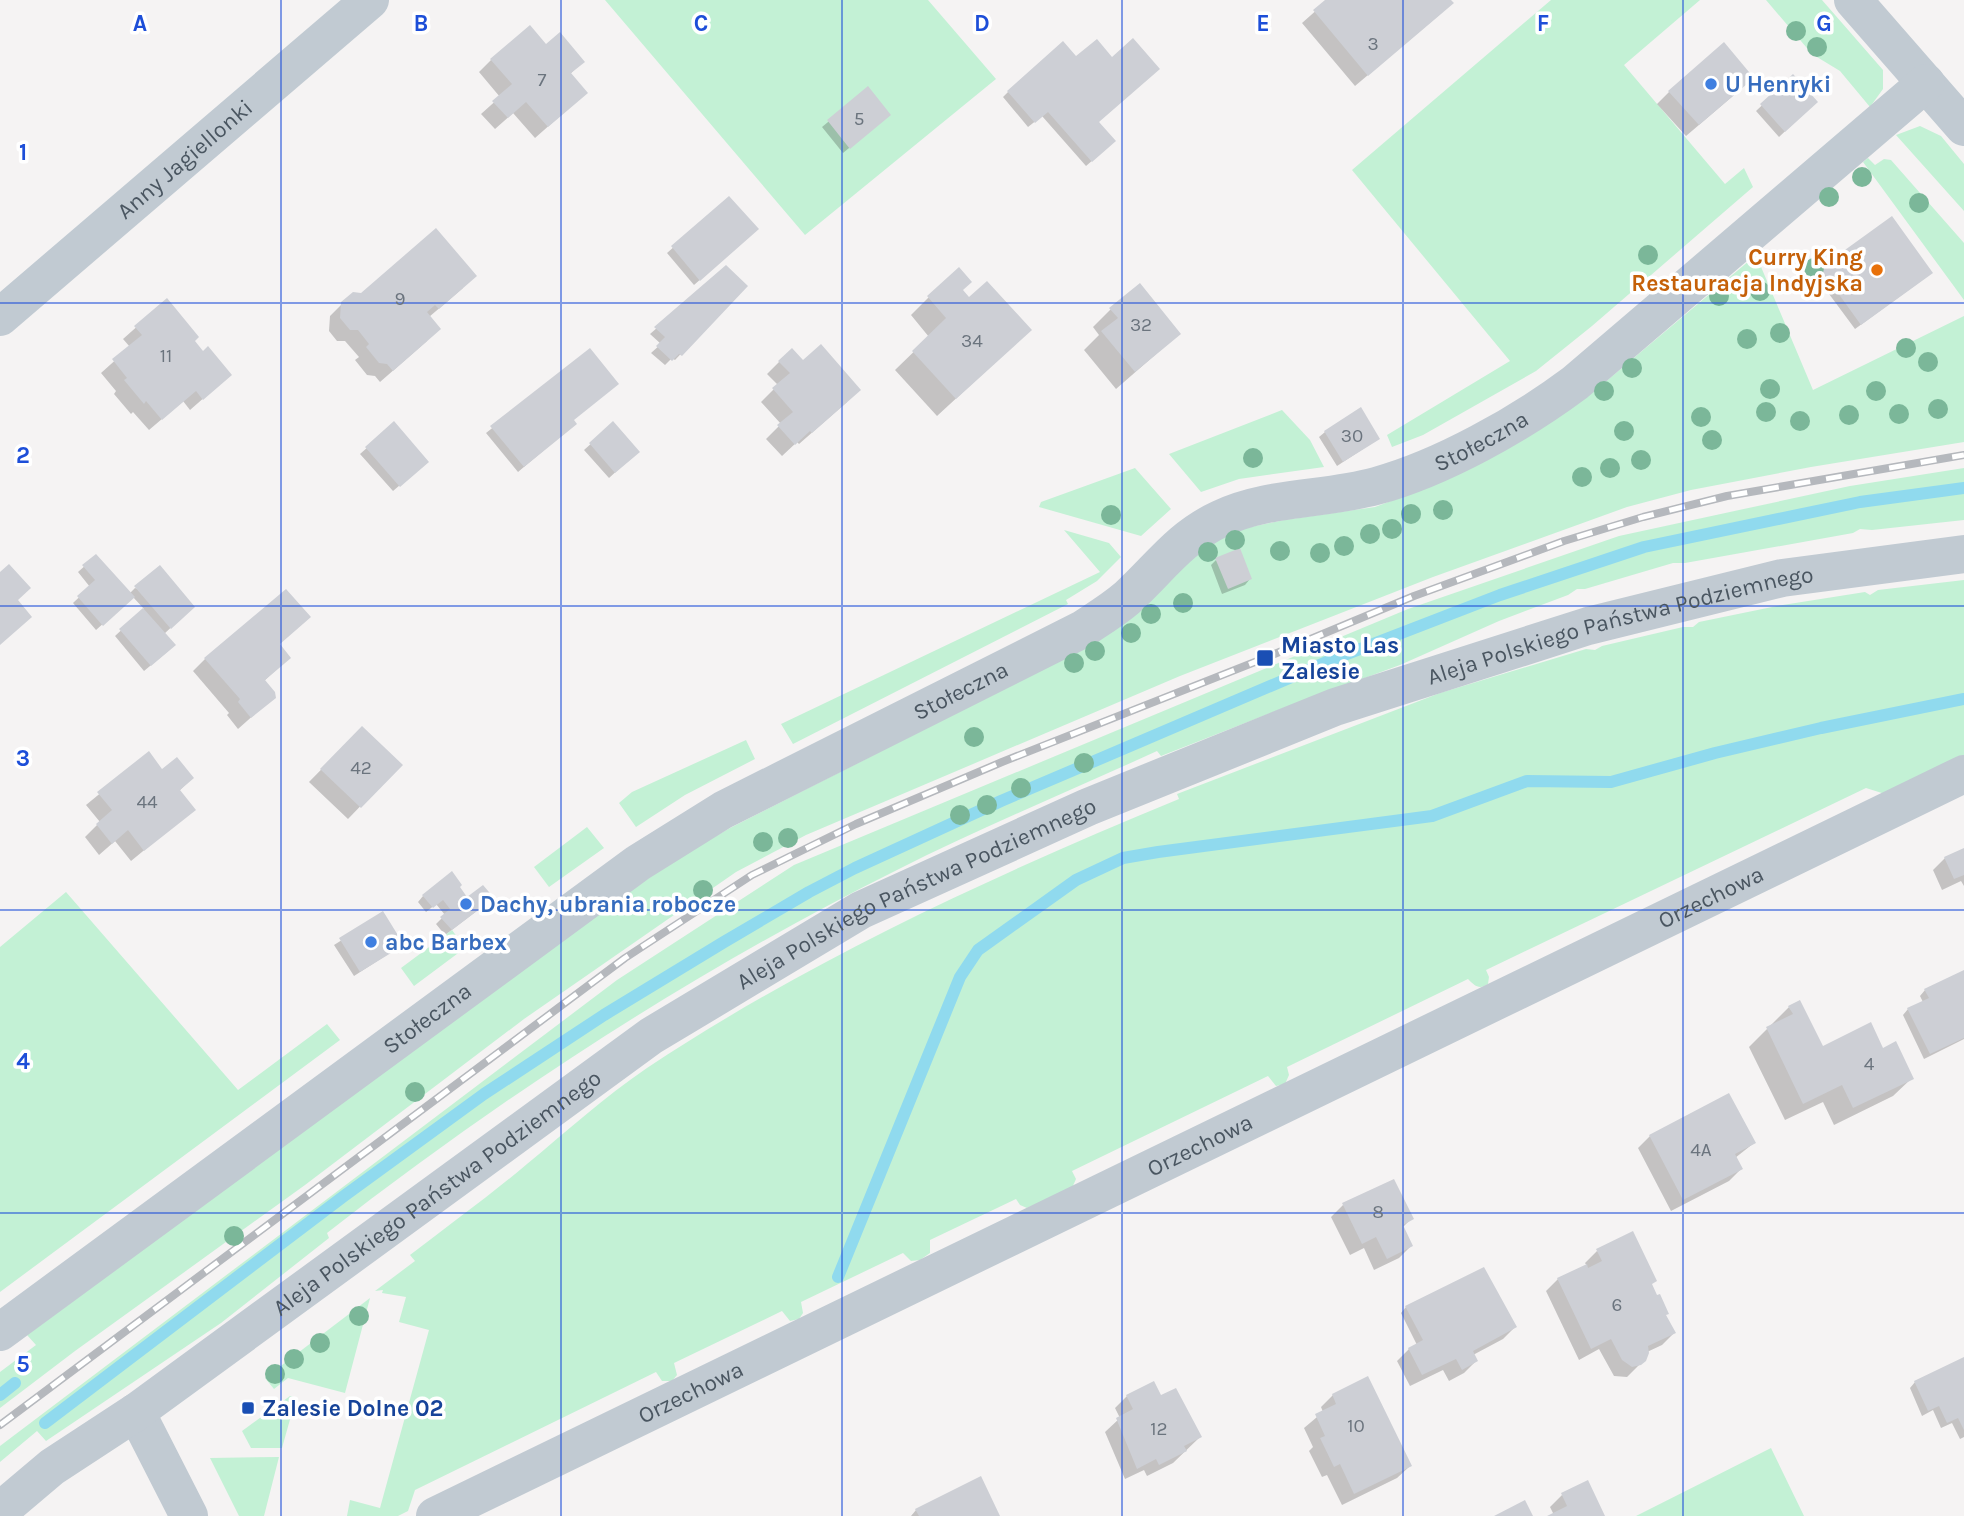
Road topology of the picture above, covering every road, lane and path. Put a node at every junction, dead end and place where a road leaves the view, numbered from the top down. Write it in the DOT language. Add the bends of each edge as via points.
graph roads {
  1 [pos="370,0"];
  2 [pos="1853,0"];
  3 [pos="1926,83"];
  4 [pos="1964,127"];
  5 [pos="0,317"];
  6 [pos="1964,554"];
  7 [pos="1964,774"];
  8 [pos="0,1332"];
  9 [pos="136,1412"];
  10 [pos="0,1511"];
  11 [pos="189,1516"];
  12 [pos="435,1516"];
  1 -- 5 [label="street, Anny Jagiellonki"];
  2 -- 3 [label="street"];
  3 -- 4 [label="street"];
  3 -- 8 [label="street, Stołeczna" via="1550,401 1450,458 1410,475 1339,495 1239,511 1219,519 1191,534 1126,598 1083,629 668,842"];
  6 -- 9 [label="street, Aleja Polskiego Państwa Podziemnego" via="1782,578 1588,625 1335,707 1088,807 861,910 651,1036"];
  7 -- 12 [label="street, Orzechowa"];
  9 -- 10 [label="street, Aleja Polskiego Państwa Podziemnego" via="52,1467"];
  9 -- 11 [label="street"];
}
